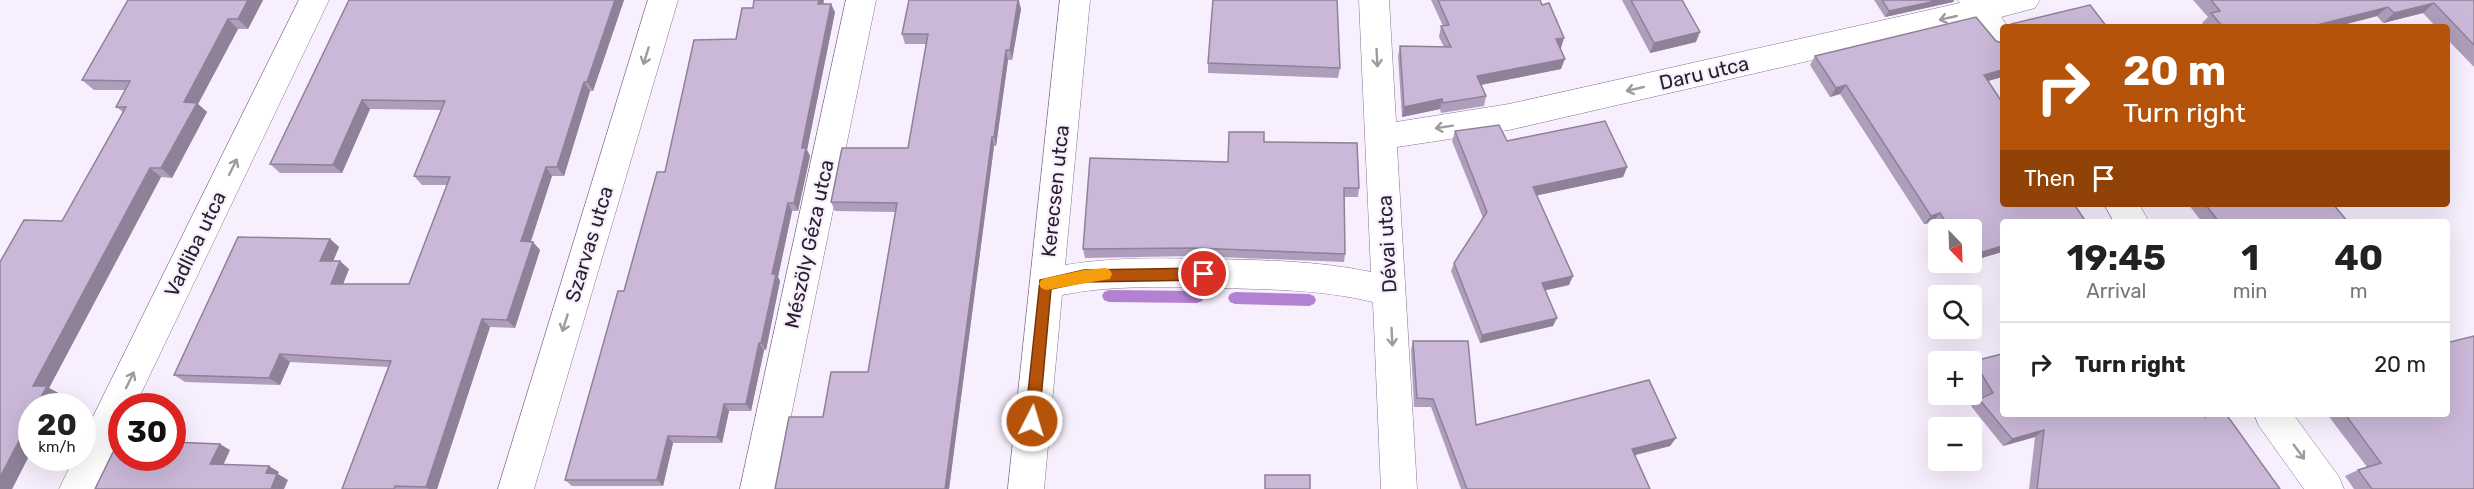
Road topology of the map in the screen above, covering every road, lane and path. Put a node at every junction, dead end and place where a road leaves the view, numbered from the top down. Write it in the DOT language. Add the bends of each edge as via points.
graph roads {
  1 [pos="314,0"];
  2 [pos="663,0"];
  3 [pos="861,0"];
  4 [pos="1075,0"];
  5 [pos="1374,0"];
  6 [pos="2025,0"];
  7 [pos="1977,5"];
  8 [pos="2000,38"];
  9 [pos="1381,137"];
  10 [pos="1045,284"];
  11 [pos="1390,292"];
  12 [pos="2274,417"];
  13 [pos="76,489"];
  14 [pos="516,489"];
  15 [pos="758,489"];
  16 [pos="1026,489"];
  17 [pos="1398,489"];
  18 [pos="2326,489"];
  13 -- 1 [label="street, Vadliba utca, one-way"];
  2 -- 14 [label="street, Szarvas utca, one-way"];
  3 -- 15 [label="street, Mészöly Géza utca"];
  4 -- 10 [label="street, Kerecsen utca"];
  5 -- 9 [label="street, Dévai utca, one-way"];
  6 -- 7 [label="street, Daru utca"];
  7 -- 8 [label="street"];
  7 -- 9 [label="street, Daru utca, one-way" via="1509,117"];
  9 -- 11 [label="street, Dévai utca"];
  10 -- 11 [label="street" via="1084,276 1172,273 1323,279"];
  10 -- 16 [label="street, Kerecsen utca"];
  11 -- 17 [label="street, Dévai utca, one-way"];
  12 -- 18 [label="street, one-way"];
}
